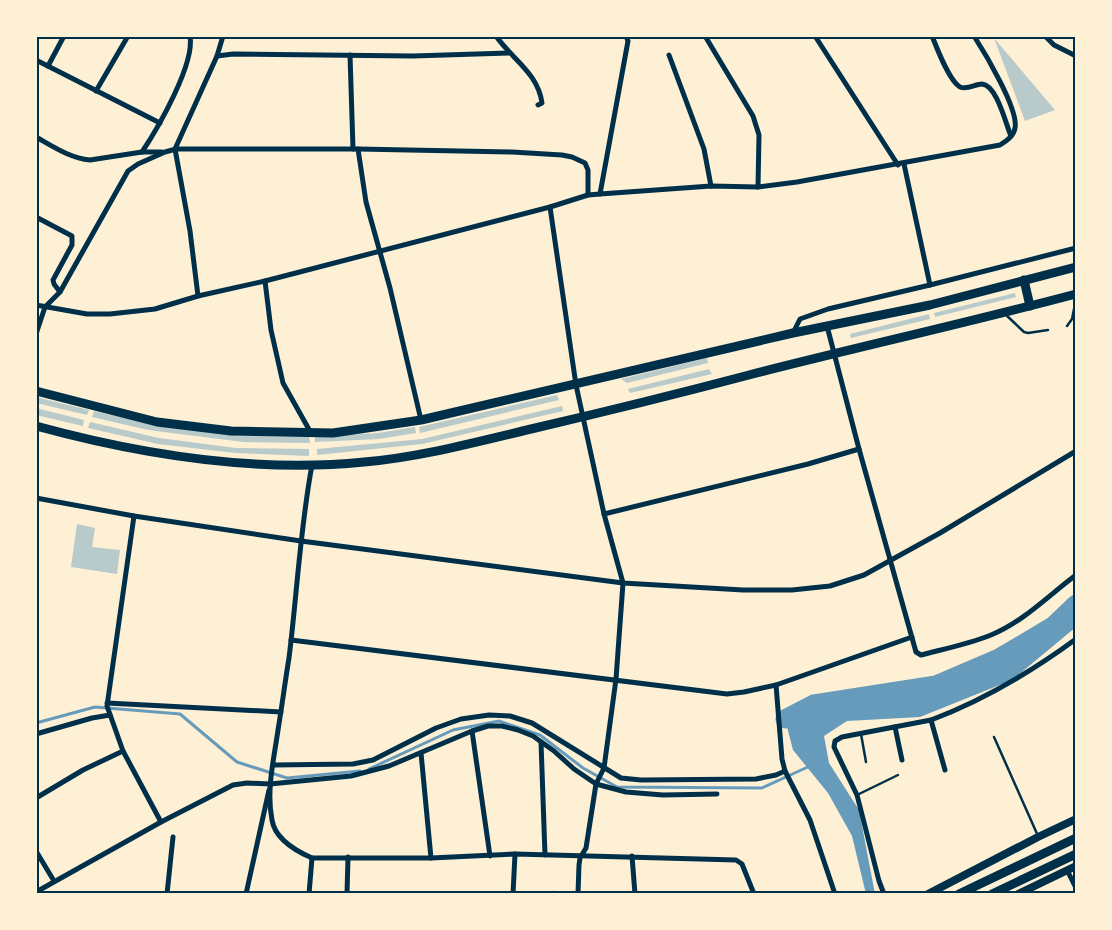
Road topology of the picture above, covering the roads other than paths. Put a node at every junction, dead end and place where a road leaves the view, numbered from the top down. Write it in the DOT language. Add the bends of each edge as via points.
graph roads {
  1 [pos="64,36"];
  2 [pos="128,36"];
  3 [pos="190,36"];
  4 [pos="223,36"];
  5 [pos="496,36"];
  6 [pos="626,36"];
  7 [pos="705,36"];
  8 [pos="815,36"];
  9 [pos="932,36"];
  10 [pos="974,36"];
  11 [pos="1045,36"];
  12 [pos="509,53"];
  13 [pos="350,55"];
  14 [pos="669,55"];
  15 [pos="217,56"];
  16 [pos="1076,56"];
  17 [pos="36,60"];
  18 [pos="48,66"];
  19 [pos="96,91"];
  20 [pos="538,106"];
  21 [pos="160,123"];
  22 [pos="1011,136"];
  23 [pos="36,138"];
  24 [pos="175,149"];
  25 [pos="356,149"];
  26 [pos="142,152"];
  27 [pos="165,152"];
  28 [pos="901,164"];
  29 [pos="711,186"];
  30 [pos="758,187"];
  31 [pos="600,194"];
  32 [pos="588,195"];
  33 [pos="550,207"];
  34 [pos="36,217"];
  35 [pos="1076,248"];
  36 [pos="379,250"];
  37 [pos="1076,267"];
  38 [pos="1024,280"];
  39 [pos="265,281"];
  40 [pos="930,285"];
  41 [pos="60,292"];
  42 [pos="1076,294"];
  43 [pos="198,296"];
  44 [pos="1076,299"];
  45 [pos="36,305"];
  46 [pos="1030,306"];
  47 [pos="45,307"];
  48 [pos="1004,313"];
  49 [pos="827,326"];
  50 [pos="1066,326"];
  51 [pos="1048,330"];
  52 [pos="793,333"];
  53 [pos="36,334"];
  54 [pos="834,353"];
  55 [pos="576,385"];
  56 [pos="36,391"];
  57 [pos="583,417"];
  58 [pos="421,420"];
  59 [pos="36,426"];
  60 [pos="311,433"];
  61 [pos="859,449"];
  62 [pos="1076,451"];
  63 [pos="312,465"];
  64 [pos="36,498"];
  65 [pos="604,514"];
  66 [pos="134,516"];
  67 [pos="301,541"];
  68 [pos="891,561"];
  69 [pos="1076,575"];
  70 [pos="623,583"];
  71 [pos="912,637"];
  72 [pos="1076,639"];
  73 [pos="291,640"];
  74 [pos="616,679"];
  75 [pos="776,685"];
  76 [pos="108,709"];
  77 [pos="281,712"];
  78 [pos="932,720"];
  79 [pos="894,727"];
  80 [pos="472,731"];
  81 [pos="860,733"];
  82 [pos="36,734"];
  83 [pos="994,737"];
  84 [pos="541,742"];
  85 [pos="123,751"];
  86 [pos="421,753"];
  87 [pos="902,760"];
  88 [pos="866,762"];
  89 [pos="272,767"];
  90 [pos="604,769"];
  91 [pos="945,770"];
  92 [pos="785,771"];
  93 [pos="898,775"];
  94 [pos="270,782"];
  95 [pos="597,782"];
  96 [pos="717,794"];
  97 [pos="857,795"];
  98 [pos="36,798"];
  99 [pos="1076,819"];
  100 [pos="161,822"];
  101 [pos="1038,836"];
  102 [pos="173,837"];
  103 [pos="1076,838"];
  104 [pos="36,851"];
  105 [pos="515,854"];
  106 [pos="1076,854"];
  107 [pos="545,855"];
  108 [pos="584,855"];
  109 [pos="490,856"];
  110 [pos="632,856"];
  111 [pos="312,858"];
  112 [pos="348,858"];
  113 [pos="431,858"];
  114 [pos="1076,866"];
  115 [pos="1067,870"];
  116 [pos="54,881"];
  117 [pos="1076,888"];
  118 [pos="36,892"];
  119 [pos="167,894"];
  120 [pos="246,894"];
  121 [pos="309,894"];
  122 [pos="347,894"];
  123 [pos="514,894"];
  124 [pos="578,894"];
  125 [pos="635,894"];
  126 [pos="754,894"];
  127 [pos="835,894"];
  128 [pos="884,894"];
  129 [pos="928,894"];
  130 [pos="959,894"];
  131 [pos="992,894"];
  132 [pos="1018,894"];
  1 -- 18 [label="street"];
  2 -- 19 [label="street"];
  3 -- 21 [label="street" via="190,50 174,96"];
  4 -- 15 [label="street"];
  5 -- 12 [label="street"];
  6 -- 31 [label="street" via="628,41"];
  7 -- 30 [label="street" via="753,116 759,135"];
  8 -- 28 [label="street"];
  9 -- 22 [label="street" via="953,80 960,87 983,84 990,87"];
  10 -- 22 [label="street" via="992,64 1012,110 1016,127"];
  11 -- 16 [label="street" via="1054,46"];
  12 -- 13 [label="street"];
  12 -- 20 [label="street" via="525,66 538,88 542,103"];
  13 -- 15 [label="street"];
  13 -- 25 [label="street"];
  14 -- 29 [label="street" via="704,150"];
  15 -- 24 [label="street"];
  17 -- 18 [label="street"];
  18 -- 19 [label="street"];
  19 -- 21 [label="street"];
  21 -- 26 [label="street"];
  22 -- 28 [label="street" via="1000,145"];
  23 -- 26 [label="street" via="82,159"];
  24 -- 25 [label="street"];
  24 -- 27 [label="street"];
  24 -- 43 [label="street"];
  25 -- 32 [label="street" via="572,157 585,163 588,170"];
  25 -- 36 [label="street"];
  26 -- 27 [label="street"];
  27 -- 41 [label="street" via="128,171"];
  28 -- 30 [label="street"];
  28 -- 40 [label="street"];
  29 -- 30 [label="street"];
  29 -- 31 [label="street"];
  31 -- 32 [label="street"];
  32 -- 33 [label="street"];
  33 -- 36 [label="street"];
  33 -- 55 [label="street"];
  34 -- 41 [label="street" via="72,236 72,244 53,280"];
  35 -- 40 [label="street"];
  36 -- 39 [label="street"];
  36 -- 58 [label="street"];
  37 -- 38 [label="main road"];
  38 -- 46 [label="main road"];
  38 -- 49 [label="main road"];
  39 -- 43 [label="street"];
  39 -- 60 [label="street" via="270,330 283,383"];
  40 -- 52 [label="street" via="811,314 800,319"];
  41 -- 47 [label="street"];
  42 -- 46 [label="main road"];
  43 -- 47 [label="street" via="155,309 110,314"];
  44 -- 50 [label="lane" via="1072,319"];
  45 -- 47 [label="street"];
  46 -- 48 [label="main road"];
  47 -- 53 [label="street"];
  48 -- 51 [label="lane" via="1024,332"];
  48 -- 54 [label="main road"];
  49 -- 52 [label="main road"];
  49 -- 54 [label="street"];
  52 -- 55 [label="main road"];
  54 -- 57 [label="main road"];
  54 -- 61 [label="street"];
  55 -- 57 [label="street"];
  55 -- 58 [label="main road"];
  56 -- 60 [label="main road" via="158,422 231,430"];
  57 -- 63 [label="main road" via="403,457"];
  57 -- 65 [label="street"];
  58 -- 60 [label="main road"];
  59 -- 63 [label="main road" via="128,447 212,461"];
  61 -- 65 [label="street"];
  61 -- 68 [label="street"];
  62 -- 68 [label="street"];
  63 -- 67 [label="street"];
  64 -- 66 [label="street"];
  65 -- 70 [label="street"];
  66 -- 67 [label="street"];
  66 -- 76 [label="street"];
  67 -- 70 [label="street"];
  67 -- 73 [label="street"];
  68 -- 70 [label="street" via="848,581 792,590"];
  68 -- 71 [label="street"];
  69 -- 71 [label="street" via="1020,618 991,635 921,655 916,652"];
  70 -- 74 [label="street"];
  71 -- 75 [label="street"];
  72 -- 78 [label="street" via="1011,683"];
  73 -- 74 [label="street"];
  73 -- 77 [label="street"];
  74 -- 75 [label="street" via="727,694"];
  74 -- 90 [label="street"];
  75 -- 92 [label="street"];
  76 -- 77 [label="street"];
  76 -- 82 [label="street" via="92,718"];
  76 -- 85 [label="street"];
  77 -- 89 [label="street"];
  78 -- 79 [label="street"];
  78 -- 91 [label="street"];
  79 -- 81 [label="street"];
  79 -- 87 [label="street"];
  80 -- 84 [label="street" via="502,726 534,736"];
  80 -- 86 [label="street"];
  80 -- 109 [label="street"];
  81 -- 88 [label="lane"];
  81 -- 97 [label="street" via="842,736 835,741 834,747"];
  83 -- 101 [label="lane"];
  84 -- 95 [label="street"];
  84 -- 107 [label="street"];
  85 -- 98 [label="street"];
  85 -- 100 [label="street"];
  86 -- 94 [label="street" via="389,766 350,776"];
  86 -- 113 [label="street"];
  89 -- 90 [label="street" via="353,764 373,760 436,728 461,719 489,715 510,716 532,723"];
  89 -- 94 [label="street"];
  90 -- 92 [label="street" via="621,778 641,780 756,779"];
  90 -- 95 [label="street"];
  92 -- 127 [label="street" via="810,820"];
  93 -- 97 [label="lane"];
  94 -- 100 [label="street" via="233,785"];
  94 -- 111 [label="street" via="275,829 281,838"];
  94 -- 120 [label="street"];
  95 -- 96 [label="street" via="626,792"];
  95 -- 108 [label="street"];
  97 -- 128 [label="street"];
  99 -- 101 [label="main road"];
  100 -- 116 [label="street"];
  101 -- 129 [label="main road"];
  102 -- 119 [label="street"];
  103 -- 130 [label="main road"];
  104 -- 116 [label="street"];
  105 -- 107 [label="street"];
  105 -- 109 [label="street"];
  105 -- 123 [label="street"];
  106 -- 131 [label="main road"];
  107 -- 108 [label="street"];
  108 -- 110 [label="street"];
  108 -- 124 [label="street" via="580,858"];
  109 -- 113 [label="street"];
  110 -- 125 [label="street"];
  110 -- 126 [label="street" via="740,861"];
  111 -- 112 [label="street"];
  111 -- 121 [label="street"];
  112 -- 113 [label="street"];
  112 -- 122 [label="street"];
  114 -- 115 [label="main road"];
  115 -- 117 [label="street"];
  115 -- 132 [label="main road"];
  116 -- 118 [label="street"];
}
